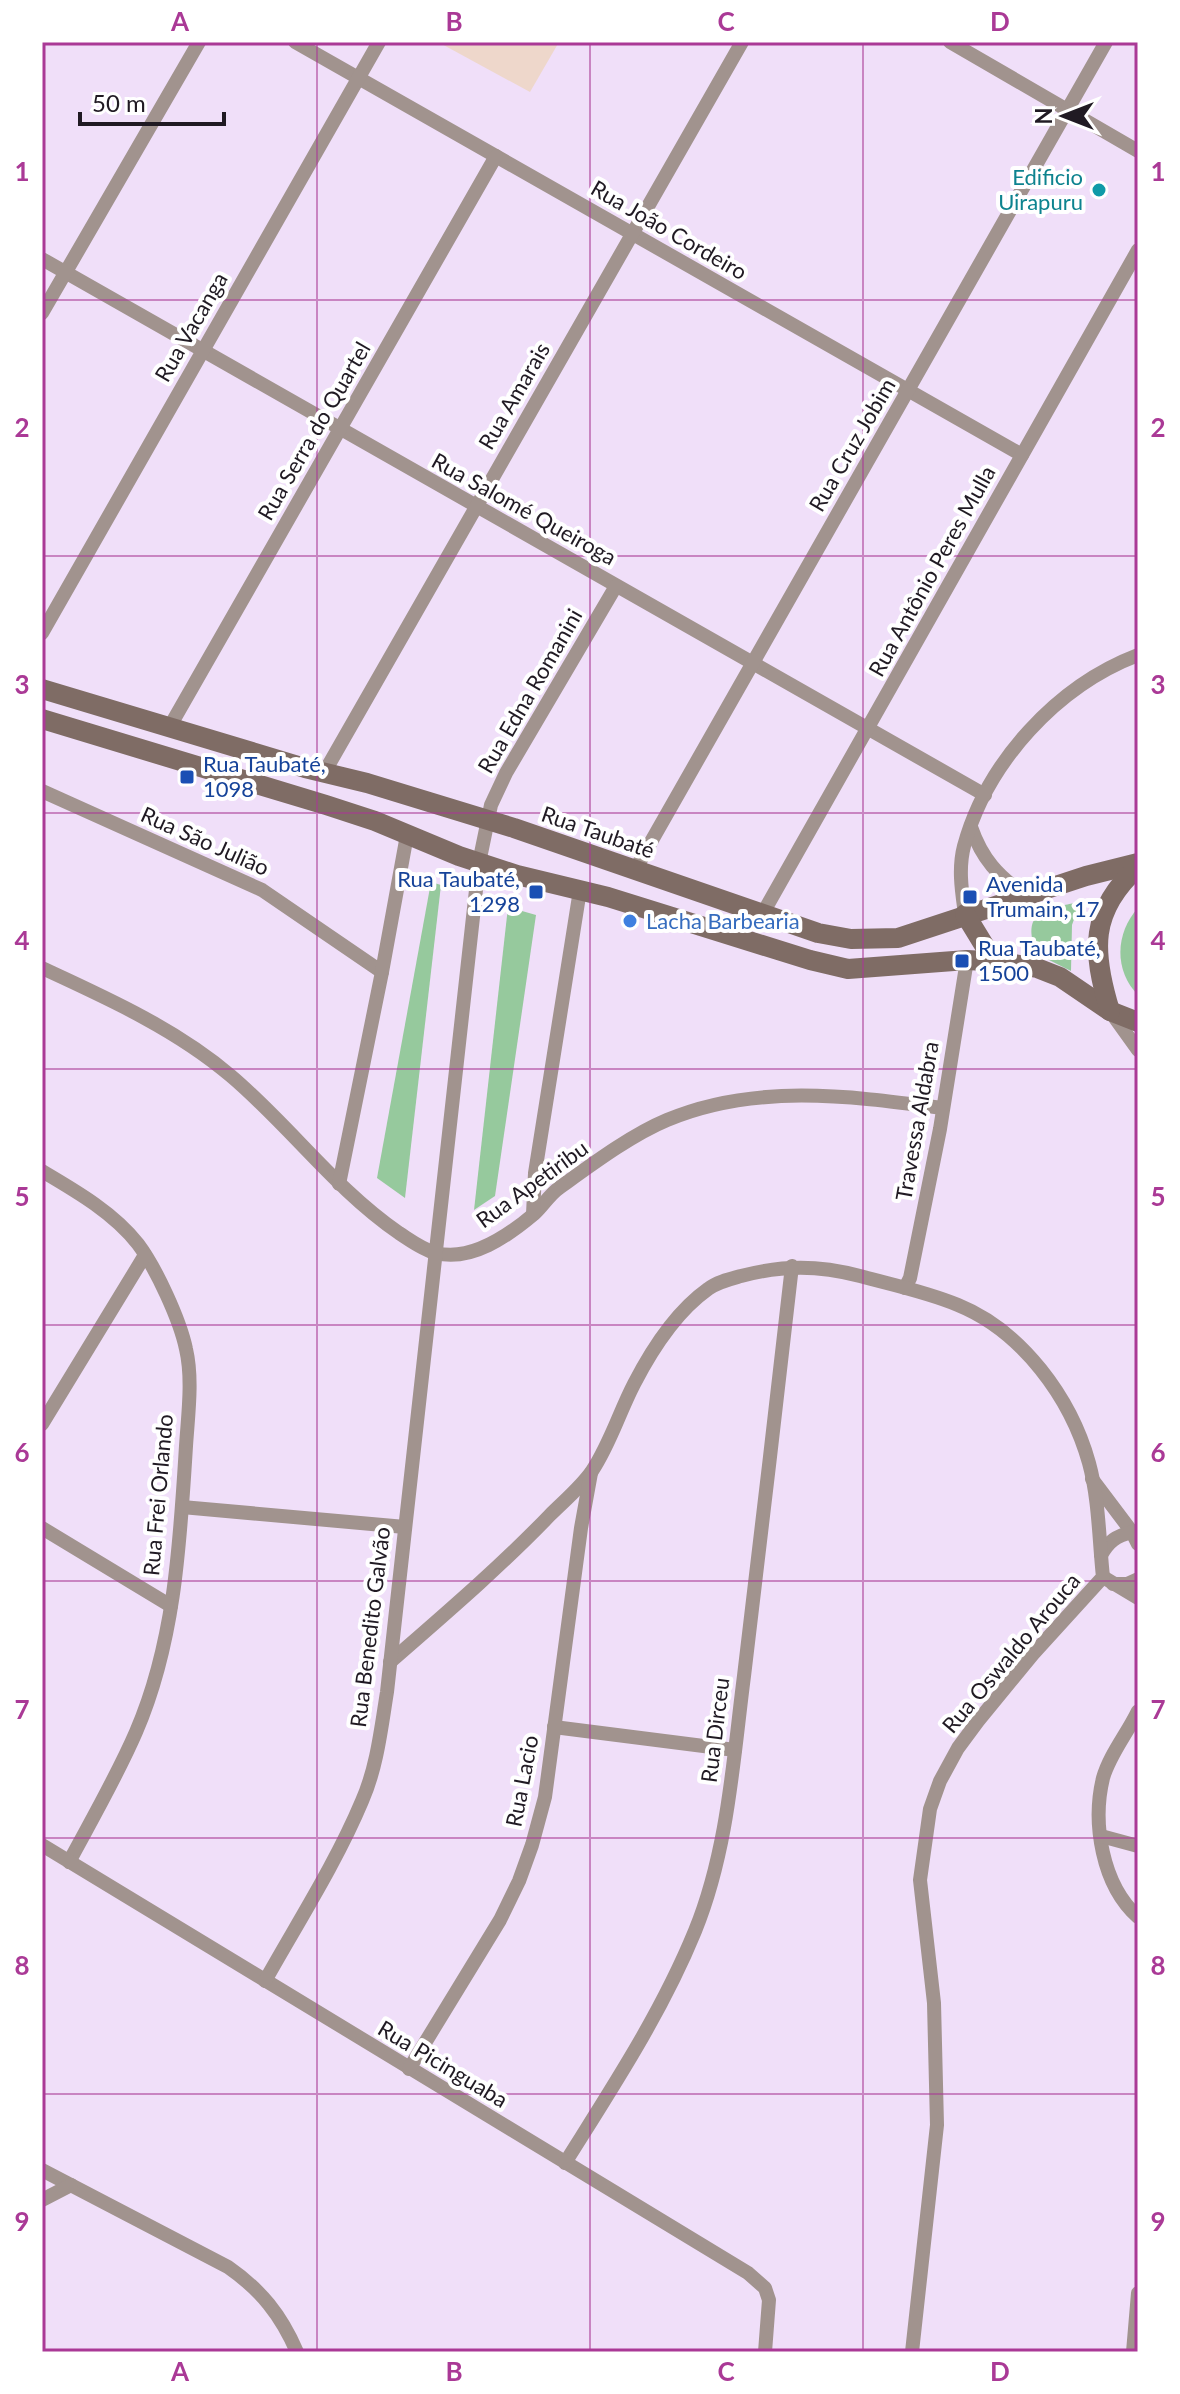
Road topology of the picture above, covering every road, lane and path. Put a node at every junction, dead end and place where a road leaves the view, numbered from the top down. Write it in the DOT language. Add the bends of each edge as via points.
graph roads {
  1 [pos="199,42"];
  2 [pos="295,42"];
  3 [pos="379,42"];
  4 [pos="742,42"];
  5 [pos="950,42"];
  6 [pos="1106,42"];
  7 [pos="358,78"];
  8 [pos="1067,110"];
  9 [pos="1138,151"];
  10 [pos="496,156"];
  11 [pos="632,234"];
  12 [pos="1138,250"];
  13 [pos="42,259"];
  14 [pos="65,273"];
  15 [pos="42,313"];
  16 [pos="203,351"];
  17 [pos="908,391"];
  18 [pos="339,430"];
  19 [pos="1022,455"];
  20 [pos="476,507"];
  21 [pos="616,586"];
  22 [pos="42,633"];
  23 [pos="1138,655"];
  24 [pos="752,663"];
  25 [pos="42,689"];
  26 [pos="42,719"];
  27 [pos="169,728"];
  28 [pos="868,729"];
  29 [pos="324,773"];
  30 [pos="42,791"];
  31 [pos="985,795"];
  32 [pos="488,821"];
  33 [pos="971,827"];
  34 [pos="407,835"];
  35 [pos="479,863"];
  36 [pos="1138,865"];
  37 [pos="635,870"];
  38 [pos="580,890"];
  39 [pos="1025,895"];
  40 [pos="763,913"];
  41 [pos="965,914"];
  42 [pos="967,960"];
  43 [pos="1003,962"];
  44 [pos="42,968"];
  45 [pos="382,972"];
  46 [pos="1110,1011"];
  47 [pos="1138,1022"];
  48 [pos="1138,1050"];
  49 [pos="942,1108"];
  50 [pos="42,1171"];
  51 [pos="339,1184"];
  52 [pos="533,1214"];
  53 [pos="435,1253"];
  54 [pos="145,1255"];
  55 [pos="792,1266"];
  56 [pos="905,1288"];
  57 [pos="42,1424"];
  58 [pos="591,1472"];
  59 [pos="1092,1479"];
  60 [pos="182,1507"];
  61 [pos="405,1527"];
  62 [pos="42,1528"];
  63 [pos="1135,1538"];
  64 [pos="1101,1555"];
  65 [pos="1138,1579"];
  66 [pos="1108,1581"];
  67 [pos="1138,1598"];
  68 [pos="171,1606"];
  69 [pos="390,1662"];
  70 [pos="1138,1711"];
  71 [pos="554,1727"];
  72 [pos="735,1750"];
  73 [pos="1101,1836"];
  74 [pos="42,1845"];
  75 [pos="1138,1846"];
  76 [pos="69,1862"];
  77 [pos="1138,1917"];
  78 [pos="265,1981"];
  79 [pos="409,2069"];
  80 [pos="565,2163"];
  81 [pos="42,2170"];
  82 [pos="71,2185"];
  83 [pos="42,2200"];
  84 [pos="1138,2293"];
  85 [pos="297,2352"];
  86 [pos="765,2352"];
  87 [pos="912,2352"];
  88 [pos="1133,2352"];
  1 -- 14 [label="street"];
  2 -- 7 [label="street, Rua João Cordeiro"];
  3 -- 7 [label="street, Rua Vacanga"];
  4 -- 11 [label="street, Rua Amarais"];
  5 -- 8 [label="street"];
  6 -- 8 [label="street, Rua Cruz Jobim"];
  7 -- 10 [label="street, Rua João Cordeiro"];
  7 -- 16 [label="street, Rua Vacanga"];
  8 -- 9 [label="street"];
  8 -- 17 [label="street, Rua Cruz Jobim"];
  10 -- 11 [label="street, Rua João Cordeiro"];
  10 -- 18 [label="street, Rua Serra do Quartel"];
  11 -- 17 [label="street, Rua João Cordeiro"];
  11 -- 20 [label="street, Rua Amarais"];
  12 -- 19 [label="street, Rua Antônio Peres Mulla"];
  13 -- 14 [label="street, Rua Salomé Queiroga"];
  14 -- 15 [label="street"];
  14 -- 16 [label="street, Rua Salomé Queiroga"];
  16 -- 18 [label="street, Rua Salomé Queiroga"];
  16 -- 22 [label="street, Rua Vacanga"];
  17 -- 19 [label="street, Rua João Cordeiro"];
  17 -- 24 [label="street, Rua Cruz Jobim"];
  18 -- 20 [label="street, Rua Salomé Queiroga"];
  18 -- 27 [label="street, Rua Serra do Quartel"];
  19 -- 28 [label="street, Rua Antônio Peres Mulla"];
  20 -- 21 [label="street, Rua Salomé Queiroga"];
  20 -- 29 [label="street, Rua Amarais"];
  21 -- 24 [label="street, Rua Salomé Queiroga"];
  21 -- 32 [label="street, Rua Edna Romanini" via="506,773"];
  23 -- 31 [label="street" via="1091,678 1055,706 997,771"];
  24 -- 28 [label="street, Rua Salomé Queiroga"];
  24 -- 37 [label="street, Rua Cruz Jobim"];
  25 -- 27 [label="main road, Rua Taubaté"];
  26 -- 34 [label="main road" via="326,805"];
  27 -- 29 [label="main road, Rua Taubaté"];
  28 -- 31 [label="street, Rua Salomé Queiroga"];
  28 -- 40 [label="street, Rua Antônio Peres Mulla"];
  29 -- 32 [label="main road, Rua Taubaté"];
  30 -- 45 [label="street, Rua São Julião" via="262,890"];
  31 -- 33 [label="street"];
  32 -- 35 [label="street, Rua Edna Romanini"];
  32 -- 37 [label="main road, Rua Taubaté"];
  33 -- 39 [label="street" via="990,865"];
  33 -- 41 [label="street" via="963,849"];
  34 -- 35 [label="main road"];
  34 -- 45 [label="street"];
  35 -- 38 [label="main road"];
  35 -- 53 [label="street, Rua Benedito Galvão"];
  36 -- 39 [label="main road, Rua Taubaté"];
  36 -- 46 [label="main road" via="1104,909 1096,946"];
  37 -- 40 [label="main road, Rua Taubaté"];
  38 -- 42 [label="main road" via="848,969"];
  38 -- 52 [label="street"];
  39 -- 41 [label="main road, Rua Taubaté"];
  40 -- 41 [label="main road, Rua Taubaté" via="818,933 873,940 898,938"];
  41 -- 43 [label="main road" via="987,950"];
  42 -- 43 [label="main road"];
  42 -- 49 [label="street, Travessa Aldabra"];
  43 -- 46 [label="main road" via="1060,977"];
  44 -- 51 [label="street" via="195,1048 260,1102"];
  45 -- 51 [label="street"];
  46 -- 47 [label="main road"];
  46 -- 48 [label="street"];
  49 -- 52 [label="street, Rua Apetiribu" via="770,1095 702,1109 642,1134 555,1191"];
  49 -- 56 [label="street, Travessa Aldabra"];
  50 -- 54 [label="street, Rua Frei Orlando" via="122,1226"];
  51 -- 53 [label="street" via="388,1225"];
  52 -- 53 [label="street, Rua Apetiribu" via="469,1254"];
  53 -- 61 [label="street, Rua Benedito Galvão"];
  54 -- 57 [label="street"];
  54 -- 60 [label="street, Rua Frei Orlando" via="187,1351"];
  55 -- 56 [label="street, Rua Oswaldo Arouca" via="828,1268"];
  55 -- 58 [label="street, Rua Oswaldo Arouca" via="724,1281 692,1304 635,1382"];
  55 -- 72 [label="street, Rua Dirceu"];
  56 -- 59 [label="street, Rua Oswaldo Arouca" via="960,1306 1020,1346 1051,1383"];
  58 -- 69 [label="street, Rua Oswaldo Arouca" via="513,1552"];
  58 -- 71 [label="street, Rua Lacio"];
  59 -- 63 [label="street"];
  59 -- 64 [label="street, Rua Oswaldo Arouca"];
  60 -- 61 [label="street"];
  60 -- 68 [label="street, Rua Frei Orlando"];
  61 -- 69 [label="street, Rua Benedito Galvão"];
  62 -- 68 [label="street"];
  63 -- 64 [label="street" via="1119,1535"];
  64 -- 66 [label="street, Rua Oswaldo Arouca"];
  65 -- 66 [label="street" via="1127,1584"];
  66 -- 67 [label="street"];
  66 -- 87 [label="street, Rua Oswaldo Arouca" via="1033,1654 978,1721 940,1781 930,1809 920,1880 934,2003 937,2125"];
  68 -- 76 [label="street, Rua Frei Orlando" via="166,1644 136,1733"];
  69 -- 78 [label="street, Rua Benedito Galvão" via="375,1761 363,1799"];
  70 -- 73 [label="street" via="1103,1777"];
  71 -- 72 [label="street"];
  71 -- 79 [label="street, Rua Lacio" via="545,1797 519,1881"];
  72 -- 80 [label="street, Rua Dirceu" via="718,1862 695,1930 650,2026"];
  73 -- 75 [label="street"];
  73 -- 77 [label="street" via="1109,1877"];
  74 -- 76 [label="street, Rua Picinguaba"];
  76 -- 78 [label="street, Rua Picinguaba"];
  78 -- 79 [label="street, Rua Picinguaba"];
  79 -- 80 [label="street, Rua Picinguaba"];
  80 -- 86 [label="street, Rua Picinguaba" via="765,2288"];
  81 -- 82 [label="street"];
  82 -- 83 [label="street"];
  82 -- 85 [label="street" via="251,2283 285,2324"];
  84 -- 88 [label="street"];
}
